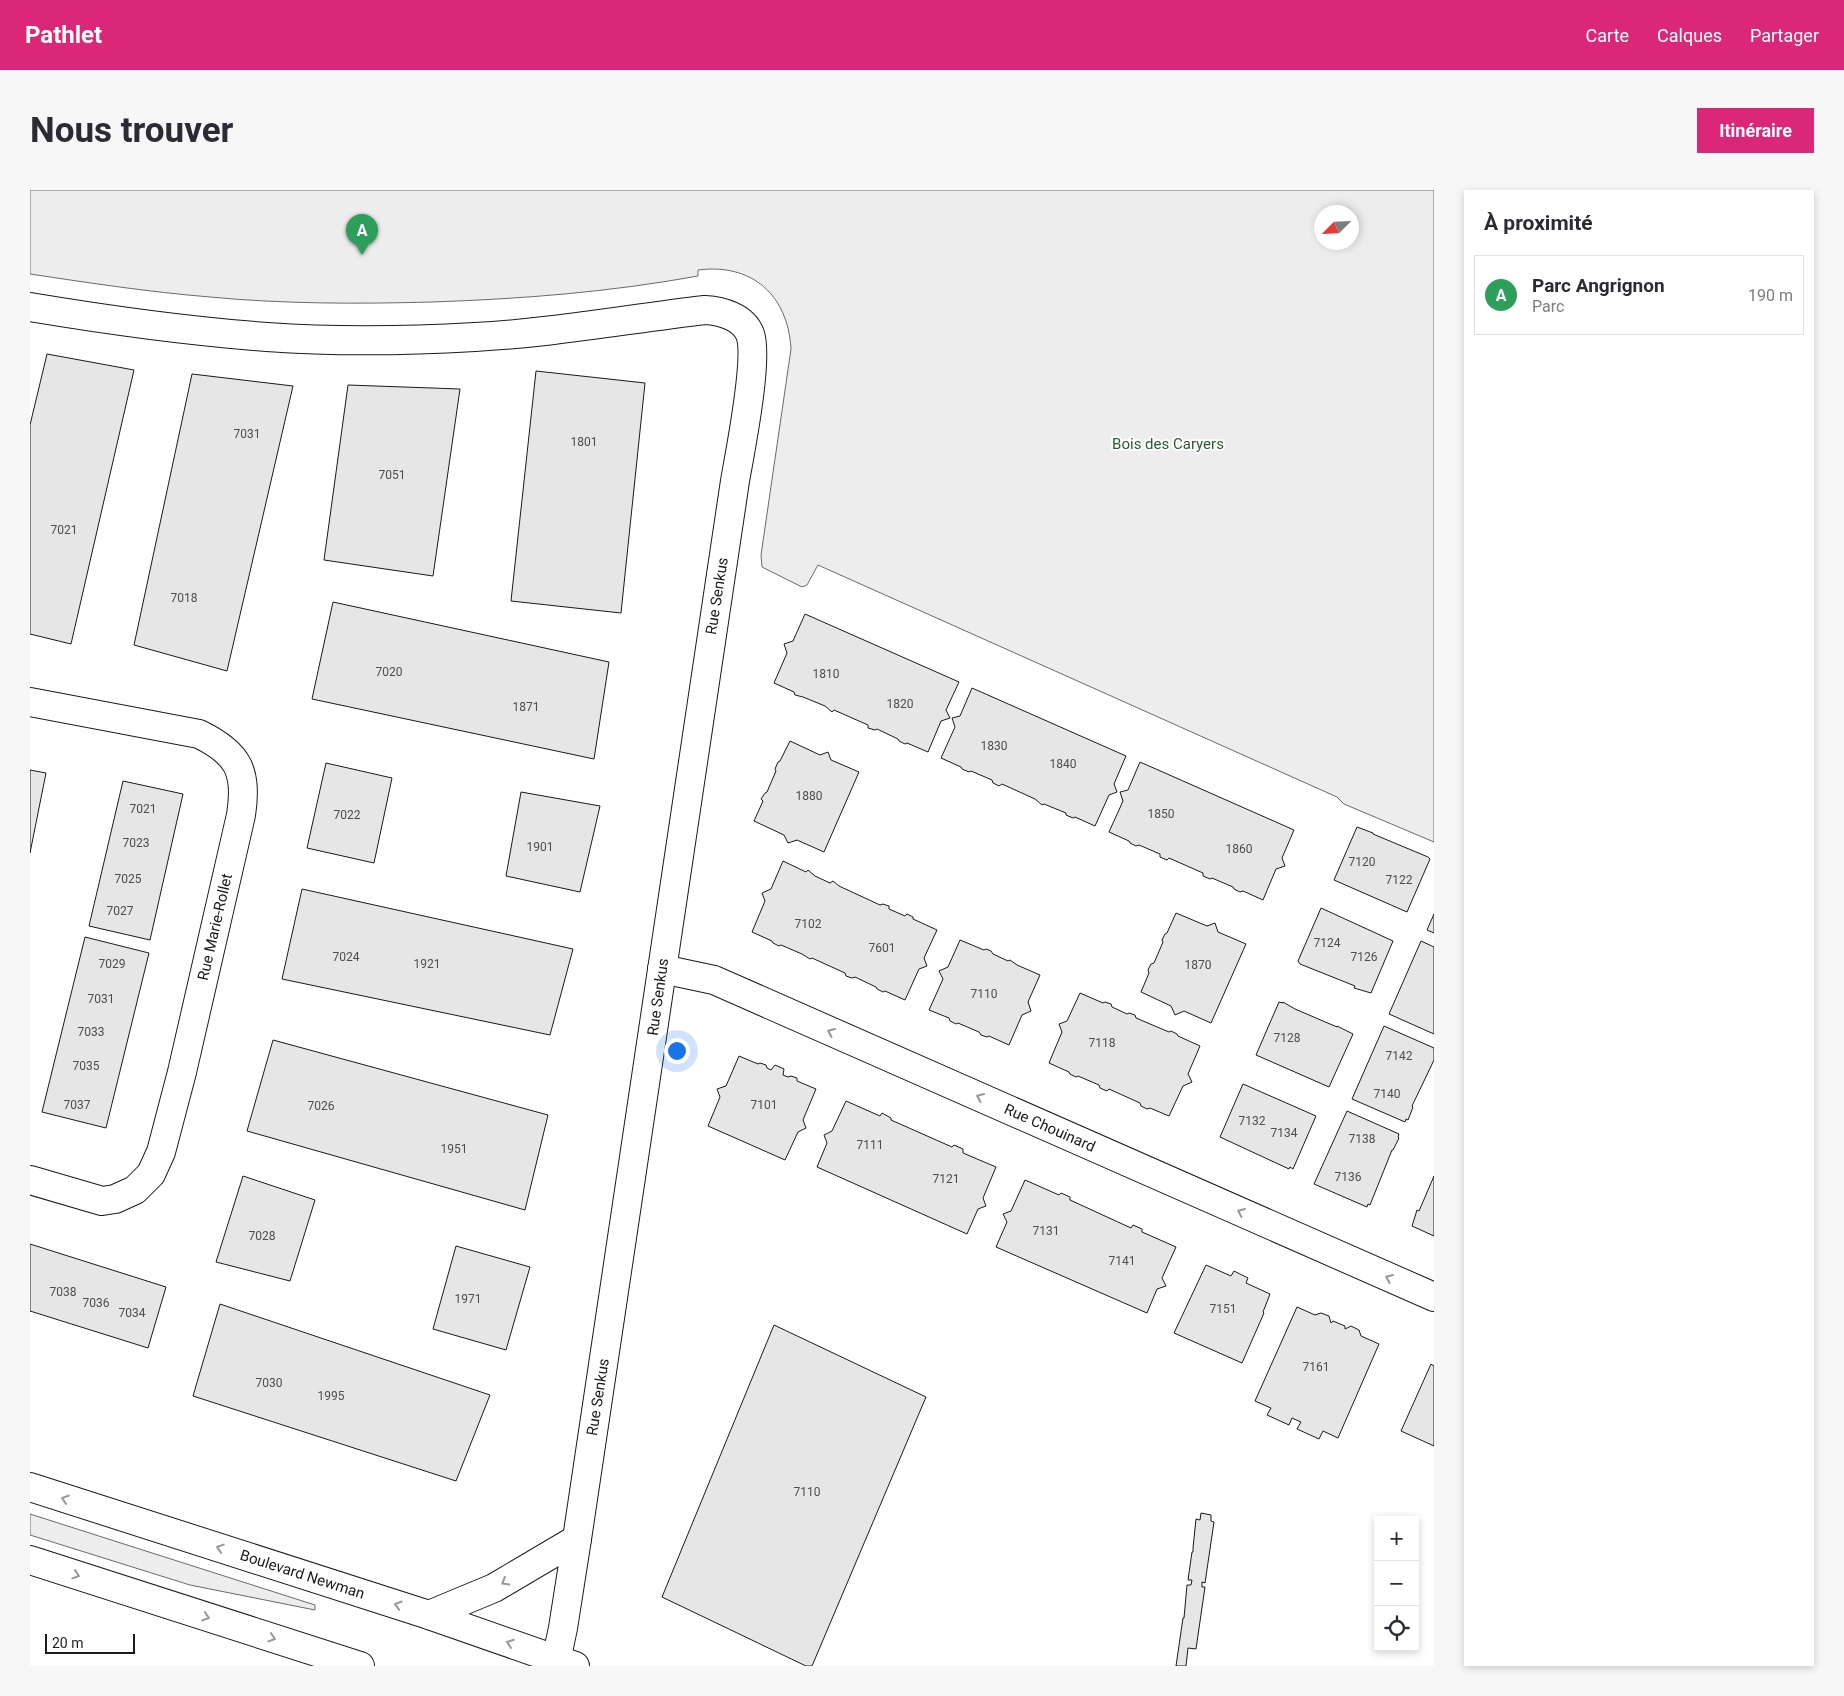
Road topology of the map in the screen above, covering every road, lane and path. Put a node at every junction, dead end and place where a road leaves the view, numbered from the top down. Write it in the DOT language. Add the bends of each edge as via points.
graph roads {
  1 [pos="30,307"];
  2 [pos="30,702"];
  3 [pos="662,969"];
  4 [pos="30,1180"];
  5 [pos="1434,1297"];
  6 [pos="30,1487"];
  7 [pos="577,1539"];
  8 [pos="32,1563"];
  9 [pos="429,1615"];
  10 [pos="562,1664"];
  11 [pos="360,1666"];
  1 -- 3 [label="street, Rue Senkus" via="206,332 328,340 476,337 548,331 704,310 724,312 746,328 752,342 751,370"];
  2 -- 4 [label="street, Rue Marie-Rollet" via="199,734 230,754 240,770 244,786 241,815 184,1063 155,1166 145,1181 115,1199 102,1200"];
  5 -- 3 [label="street, Rue Chouinard, one-way" via="714,980"];
  3 -- 7 [label="street, Rue Senkus"];
  9 -- 6 [label="street, Boulevard Newman, one-way"];
  7 -- 9 [label="street, one-way" via="494,1588"];
  7 -- 10 [label="street, Rue Senkus" via="563,1628"];
  8 -- 11 [label="street, one-way"];
  10 -- 9 [label="street, Boulevard Newman, one-way"];
}
